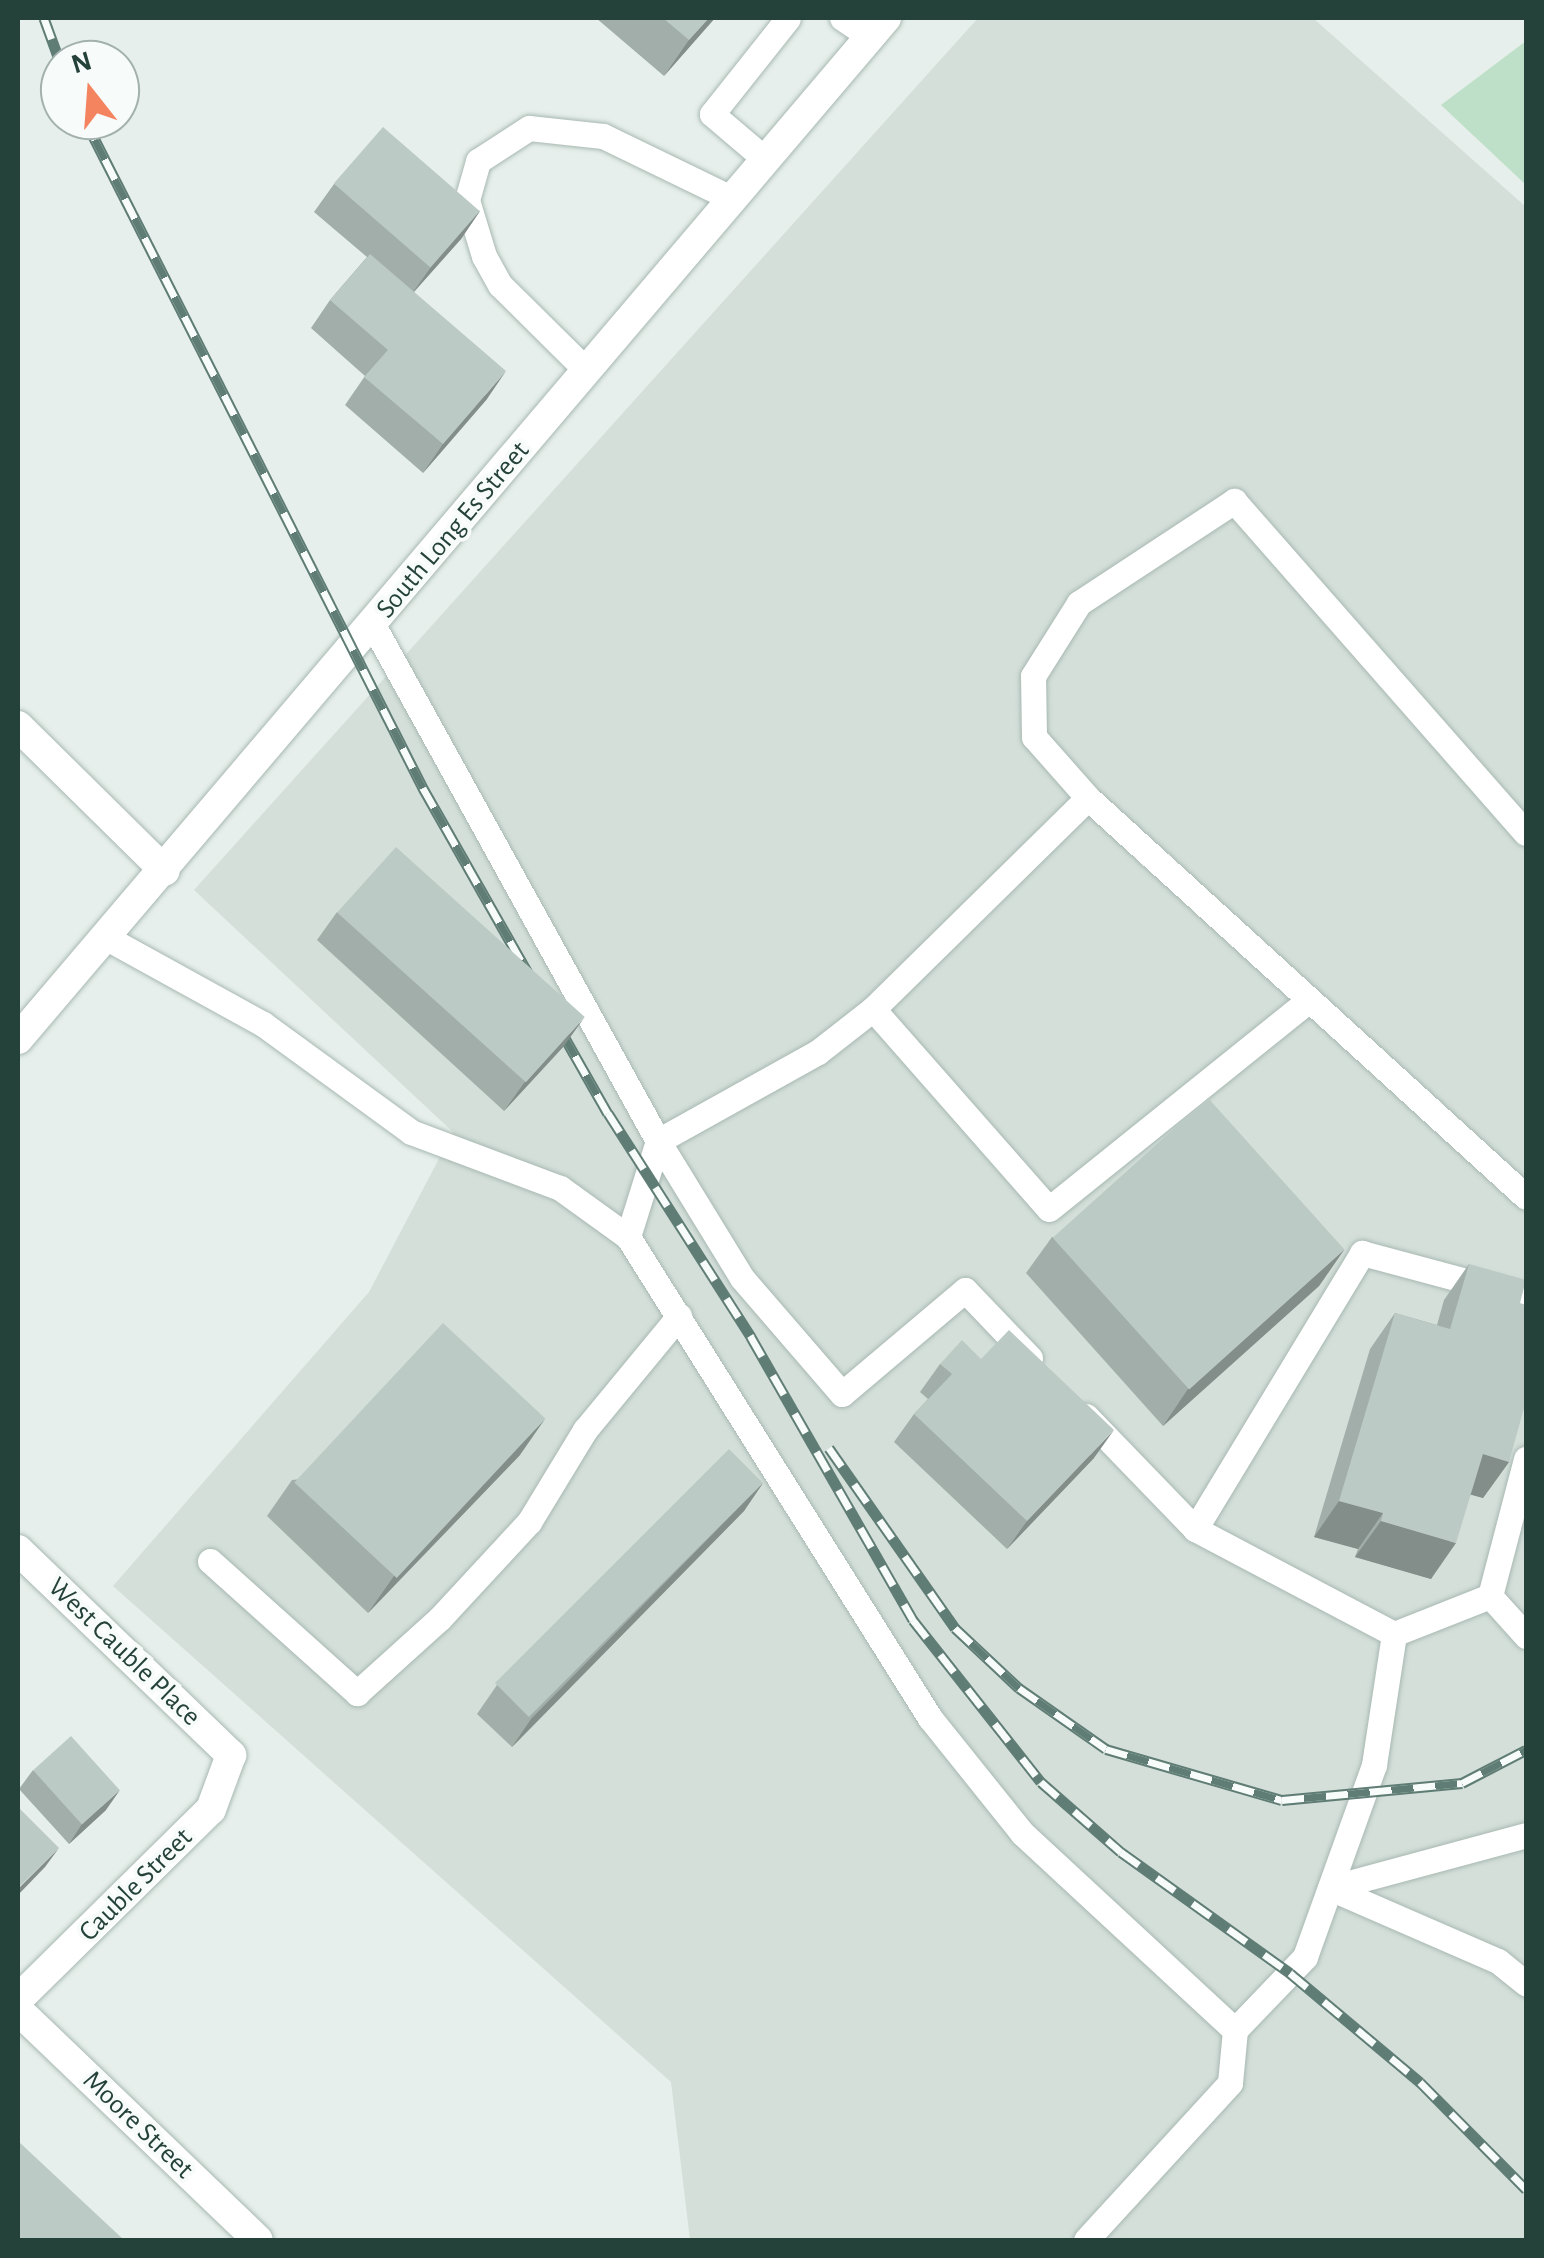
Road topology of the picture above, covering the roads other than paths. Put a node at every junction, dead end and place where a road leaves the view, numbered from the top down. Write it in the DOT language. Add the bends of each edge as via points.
graph roads {
  1 [pos="788,18"];
  2 [pos="842,18"];
  3 [pos="878,27"];
  4 [pos="766,160"];
  5 [pos="732,199"];
  6 [pos="587,371"];
  7 [pos="373,625"];
  8 [pos="18,726"];
  9 [pos="1088,798"];
  10 [pos="1526,834"];
  11 [pos="165,872"];
  12 [pos="107,938"];
  13 [pos="1309,1000"];
  14 [pos="873,1008"];
  15 [pos="18,1040"];
  16 [pos="658,1141"];
  17 [pos="1526,1198"];
  18 [pos="628,1237"];
  19 [pos="1526,1297"];
  20 [pos="679,1316"];
  21 [pos="1046,1374"];
  22 [pos="1073,1402"];
  23 [pos="1526,1458"];
  24 [pos="1519,1517"];
  25 [pos="1195,1529"];
  26 [pos="18,1550"];
  27 [pos="210,1561"];
  28 [pos="1490,1596"];
  29 [pos="1394,1634"];
  30 [pos="1526,1636"];
  31 [pos="231,1754"];
  32 [pos="1526,1835"];
  33 [pos="1330,1888"];
  34 [pos="1526,1984"];
  35 [pos="18,1999"];
  36 [pos="18,2010"];
  37 [pos="1235,2030"];
  38 [pos="258,2240"];
  39 [pos="1086,2240"];
  1 -- 4 [label="lane" via="712,114"];
  2 -- 3 [label="lane"];
  3 -- 4 [label="street, South Long Es Street"];
  4 -- 5 [label="street, South Long Es Street"];
  5 -- 6 [label="street, South Long Es Street"];
  5 -- 6 [label="lane" via="603,136 529,128 478,161 467,200 484,256 500,285"];
  6 -- 7 [label="street, South Long Es Street"];
  7 -- 11 [label="street, South Long Es Street"];
  7 -- 16 [label="lane"];
  8 -- 11 [label="street"];
  9 -- 10 [label="lane" via="1034,737 1033,676 1079,602 1234,501"];
  9 -- 13 [label="lane"];
  9 -- 14 [label="lane"];
  11 -- 12 [label="street, South Long Es Street"];
  12 -- 15 [label="street, South Long Es Street"];
  12 -- 18 [label="lane" via="262,1024 411,1132 560,1188"];
  13 -- 14 [label="lane" via="1049,1209"];
  13 -- 17 [label="lane"];
  14 -- 16 [label="lane" via="818,1052"];
  16 -- 18 [label="lane"];
  16 -- 21 [label="lane" via="742,1278 842,1394 964,1290"];
  18 -- 20 [label="lane"];
  19 -- 25 [label="lane" via="1362,1254"];
  20 -- 27 [label="lane" via="585,1430 529,1522 440,1618 357,1693"];
  20 -- 37 [label="lane" via="930,1718 1022,1833"];
  22 -- 25 [label="lane"];
  23 -- 24 [label="lane"];
  24 -- 28 [label="lane"];
  25 -- 29 [label="lane"];
  26 -- 31 [label="street, West Cauble Place"];
  28 -- 29 [label="lane"];
  28 -- 30 [label="lane"];
  29 -- 33 [label="lane" via="1374,1765"];
  31 -- 35 [label="street, Cauble Street" via="211,1809"];
  32 -- 33 [label="lane"];
  33 -- 34 [label="lane" via="1498,1961"];
  33 -- 37 [label="lane" via="1306,1957"];
  36 -- 38 [label="street, Moore Street"];
  37 -- 39 [label="lane" via="1230,2083"];
}
